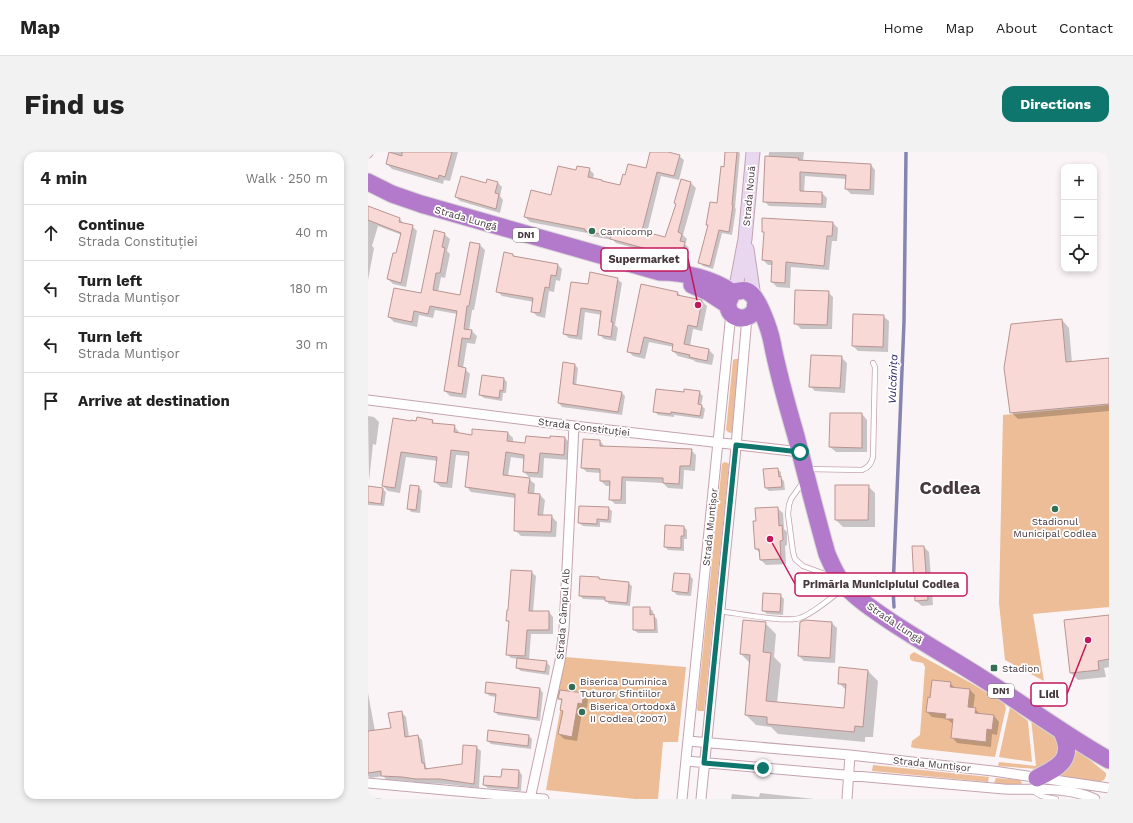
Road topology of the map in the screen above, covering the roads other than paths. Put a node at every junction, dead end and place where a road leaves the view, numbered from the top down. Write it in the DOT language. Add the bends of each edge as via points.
graph roads {
  1 [pos="753,152"];
  2 [pos="368,182"];
  3 [pos="745,239"];
  4 [pos="742,304"];
  5 [pos="873,363"];
  6 [pos="368,400"];
  7 [pos="574,426"];
  8 [pos="718,443"];
  9 [pos="736,445"];
  10 [pos="800,452"];
  11 [pos="806,473"];
  12 [pos="844,583"];
  13 [pos="719,611"];
  14 [pos="1062,732"];
  15 [pos="688,741"];
  16 [pos="706,743"];
  17 [pos="1087,748"];
  18 [pos="850,755"];
  19 [pos="1109,760"];
  20 [pos="686,761"];
  21 [pos="704,763"];
  22 [pos="1109,771"];
  23 [pos="849,775"];
  24 [pos="368,783"];
  25 [pos="1034,783"];
  26 [pos="1109,788"];
  27 [pos="530,798"];
  28 [pos="544,799"];
  29 [pos="682,799"];
  30 [pos="701,799"];
  31 [pos="847,799"];
  32 [pos="1056,799"];
  33 [pos="1095,799"];
  1 -- 3 [label="main road, Strada Nouă"];
  2 -- 4 [label="highway, Strada Lungă / DN1" via="421,204 660,272 672,272 710,281 726,288"];
  3 -- 4 [label="main road, Strada Nouă"];
  3 -- 4 [label="main road, Strada Nouă"];
  4 -- 8 [label="street, Strada Muntișor"];
  4 -- 9 [label="street, Strada Muntișor"];
  4 -- 10 [label="highway, Strada Lungă / DN1" via="769,328"];
  5 -- 11 [label="lane" via="874,450 871,464 862,470"];
  6 -- 7 [label="street, Strada Constituției"];
  7 -- 8 [label="street, Strada Constituției"];
  7 -- 27 [label="street, Strada Câmpul Alb" via="564,629 560,661"];
  8 -- 9 [label="street, Strada Constituției"];
  8 -- 15 [label="street, Strada Muntișor"];
  9 -- 10 [label="street, Strada Constituției"];
  9 -- 13 [label="street, Strada Muntișor"];
  10 -- 11 [label="highway, Strada Lungă / DN1"];
  11 -- 12 [label="highway, Strada Lungă / DN1" via="827,554"];
  11 -- 12 [label="lane" via="789,505 792,552 803,566"];
  12 -- 13 [label="lane" via="812,612 799,618 782,620"];
  12 -- 14 [label="highway, Strada Lungă / DN1" via="879,614"];
  13 -- 16 [label="street, Strada Muntișor"];
  14 -- 17 [label="highway, Strada Lungă / DN1"];
  14 -- 25 [label="highway" via="1066,741 1066,756 1063,762"];
  15 -- 16 [label="street, Strada Muntișor"];
  15 -- 20 [label="street, Strada Muntișor"];
  16 -- 18 [label="street, Strada Muntișor"];
  16 -- 21 [label="street, Strada Muntișor"];
  17 -- 19 [label="highway, DN1"];
  17 -- 22 [label="highway, DN1"];
  18 -- 23 [label="street"];
  18 -- 25 [label="street, Strada Muntișor" via="994,771"];
  20 -- 21 [label="street, Strada Muntișor"];
  20 -- 29 [label="street, Strada Muntișor"];
  21 -- 23 [label="street, Strada Muntișor"];
  21 -- 30 [label="street, Strada Muntișor"];
  23 -- 25 [label="street, Strada Muntișor" via="1004,789"];
  23 -- 31 [label="street"];
  24 -- 27 [label="street"];
  25 -- 26 [label="street, Strada Muntișor"];
  25 -- 32 [label="lane" via="1041,796"];
  25 -- 33 [label="street, Strada Muntișor"];
  27 -- 28 [label="street"];
}
